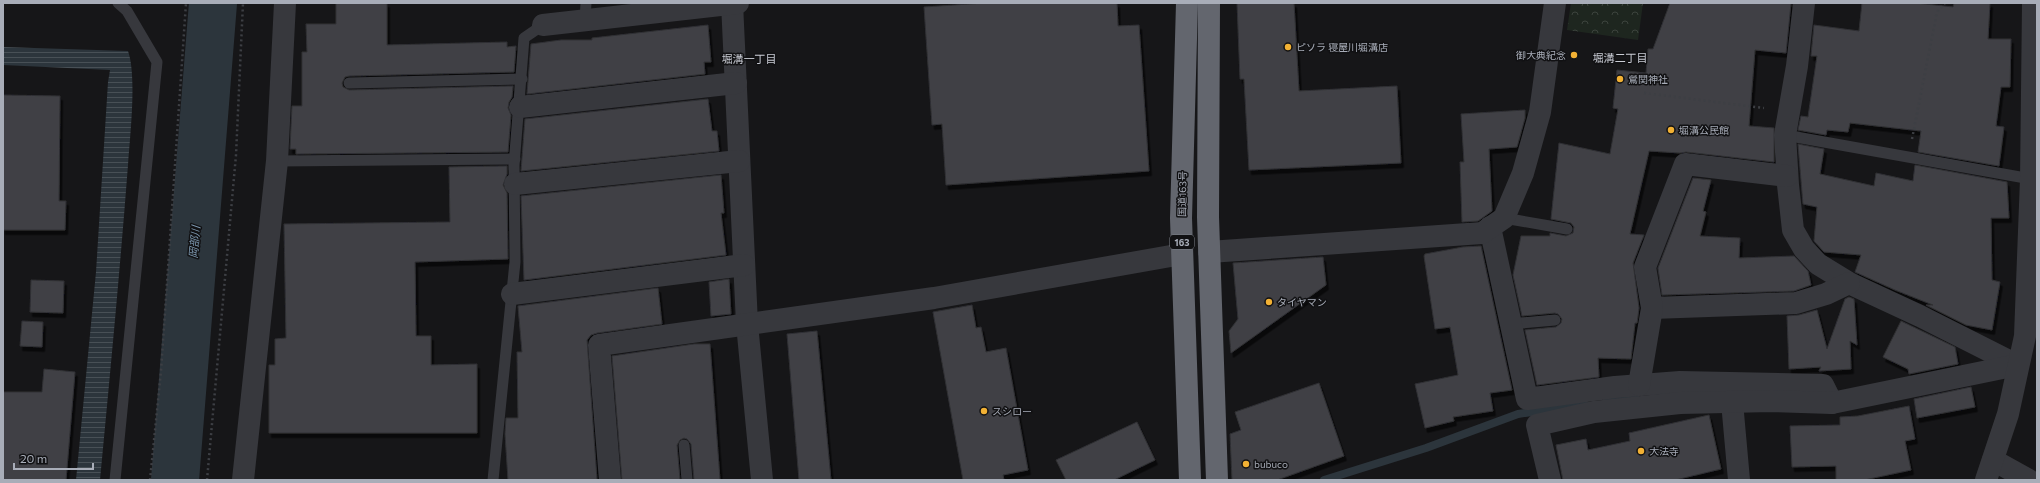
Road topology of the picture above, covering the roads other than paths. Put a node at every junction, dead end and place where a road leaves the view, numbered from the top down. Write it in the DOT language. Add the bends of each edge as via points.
graph roads {
  1 [pos="118,3"];
  2 [pos="285,3"];
  3 [pos="732,3"];
  4 [pos="738,3"];
  5 [pos="1187,3"];
  6 [pos="1209,3"];
  7 [pos="1555,3"];
  8 [pos="1804,3"];
  9 [pos="2033,3"];
  10 [pos="585,12"];
  11 [pos="543,25"];
  12 [pos="522,79"];
  13 [pos="349,83"];
  14 [pos="736,83"];
  15 [pos="520,107"];
  16 [pos="1785,135"];
  17 [pos="515,159"];
  18 [pos="277,161"];
  19 [pos="739,161"];
  20 [pos="1787,176"];
  21 [pos="2031,179"];
  22 [pos="514,184"];
  23 [pos="1497,222"];
  24 [pos="1567,229"];
  25 [pos="1209,252"];
  26 [pos="1182,254"];
  27 [pos="744,265"];
  28 [pos="1849,284"];
  29 [pos="512,294"];
  30 [pos="1652,308"];
  31 [pos="1555,320"];
  32 [pos="747,324"];
  33 [pos="1511,324"];
  34 [pos="2017,365"];
  35 [pos="1639,385"];
  36 [pos="1732,402"];
  37 [pos="1832,403"];
  38 [pos="684,445"];
  39 [pos="1992,460"];
  40 [pos="115,480"];
  41 [pos="244,480"];
  42 [pos="493,480"];
  43 [pos="610,480"];
  44 [pos="687,480"];
  45 [pos="762,480"];
  46 [pos="1190,480"];
  47 [pos="1217,480"];
  48 [pos="1550,480"];
  49 [pos="1739,480"];
  50 [pos="1986,480"];
  51 [pos="2029,480"];
  1 -- 40 [label="lane" via="127,11 156,62"];
  2 -- 18 [label="street"];
  3 -- 4 [label="street"];
  3 -- 10 [label="street"];
  3 -- 14 [label="street"];
  5 -- 26 [label="highway, 国道163号 / 163"];
  6 -- 25 [label="highway, 163"];
  7 -- 23 [label="street" via="1540,112 1523,173"];
  8 -- 16 [label="street" via="1797,66"];
  9 -- 21 [label="street"];
  10 -- 11 [label="street"];
  11 -- 12 [label="lane" via="524,38"];
  12 -- 13 [label="lane"];
  12 -- 15 [label="lane"];
  14 -- 15 [label="street"];
  14 -- 19 [label="street"];
  15 -- 17 [label="lane"];
  16 -- 20 [label="street"];
  16 -- 21 [label="lane"];
  17 -- 18 [label="lane"];
  17 -- 22 [label="lane"];
  18 -- 41 [label="street"];
  19 -- 22 [label="street"];
  19 -- 27 [label="street"];
  20 -- 28 [label="street" via="1793,230 1804,249 1818,264"];
  20 -- 30 [label="street" via="1685,164 1645,267"];
  21 -- 34 [label="street" via="2025,336"];
  22 -- 29 [label="lane" via="515,262"];
  23 -- 24 [label="lane"];
  23 -- 25 [label="street" via="1482,232"];
  23 -- 33 [label="street"];
  25 -- 47 [label="highway, 163"];
  26 -- 32 [label="street" via="934,298"];
  26 -- 46 [label="highway, 国道163号 / 163"];
  27 -- 29 [label="street"];
  27 -- 32 [label="street"];
  28 -- 30 [label="street" via="1796,303"];
  28 -- 34 [label="street" via="1920,316"];
  29 -- 42 [label="lane"];
  30 -- 35 [label="street"];
  31 -- 33 [label="lane"];
  32 -- 43 [label="street" via="599,344"];
  32 -- 45 [label="street"];
  33 -- 35 [label="street" via="1527,399"];
  34 -- 37 [label="street"];
  34 -- 39 [label="street" via="2008,414"];
  35 -- 37 [label="street" via="1680,382 1823,385"];
  36 -- 37 [label="street"];
  36 -- 48 [label="street" via="1680,403 1594,412 1538,425"];
  36 -- 49 [label="street"];
  38 -- 44 [label="lane"];
  39 -- 50 [label="street"];
  39 -- 51 [label="street"];
}
